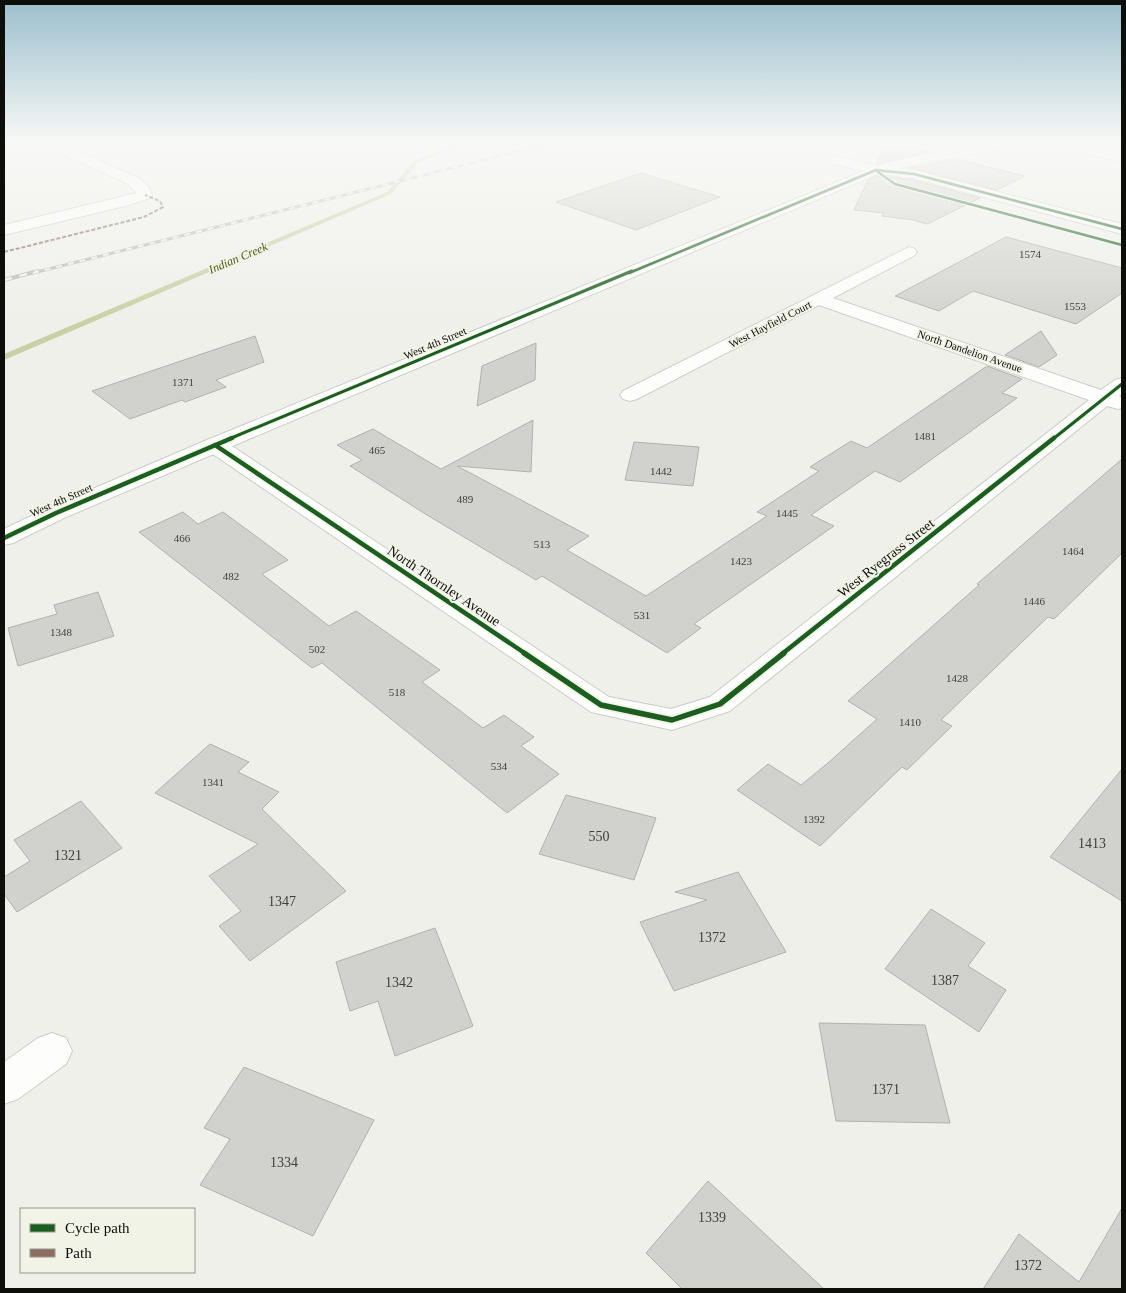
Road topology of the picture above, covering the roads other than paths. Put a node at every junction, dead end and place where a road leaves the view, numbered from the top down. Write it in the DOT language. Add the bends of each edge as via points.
graph roads {
  1 [pos="114,204"];
  2 [pos="793,204"];
  3 [pos="971,204"];
  4 [pos="1029,204"];
  5 [pos="1122,229"];
  6 [pos="4,230"];
  7 [pos="1122,245"];
  8 [pos="909,252"];
  9 [pos="819,299"];
  10 [pos="630,395"];
  11 [pos="1116,395"];
  12 [pos="214,445"];
  13 [pos="4,538"];
  14 [pos="672,720"];
  15 [pos="52,1051"];
  16 [pos="4,1084"];
  1 -- 6 [label="street"];
  2 -- 12 [label="street, West 4th Street"];
  3 -- 7 [label="street"];
  4 -- 5 [label="street"];
  8 -- 9 [label="street, West Hayfield Court"];
  9 -- 10 [label="street, West Hayfield Court"];
  9 -- 11 [label="street, North Dandelion Avenue"];
  11 -- 14 [label="street, West Ryegrass Street" via="720,704"];
  12 -- 13 [label="street, West 4th Street"];
  12 -- 14 [label="street, North Thornley Avenue" via="601,705"];
  15 -- 16 [label="street"];
}
